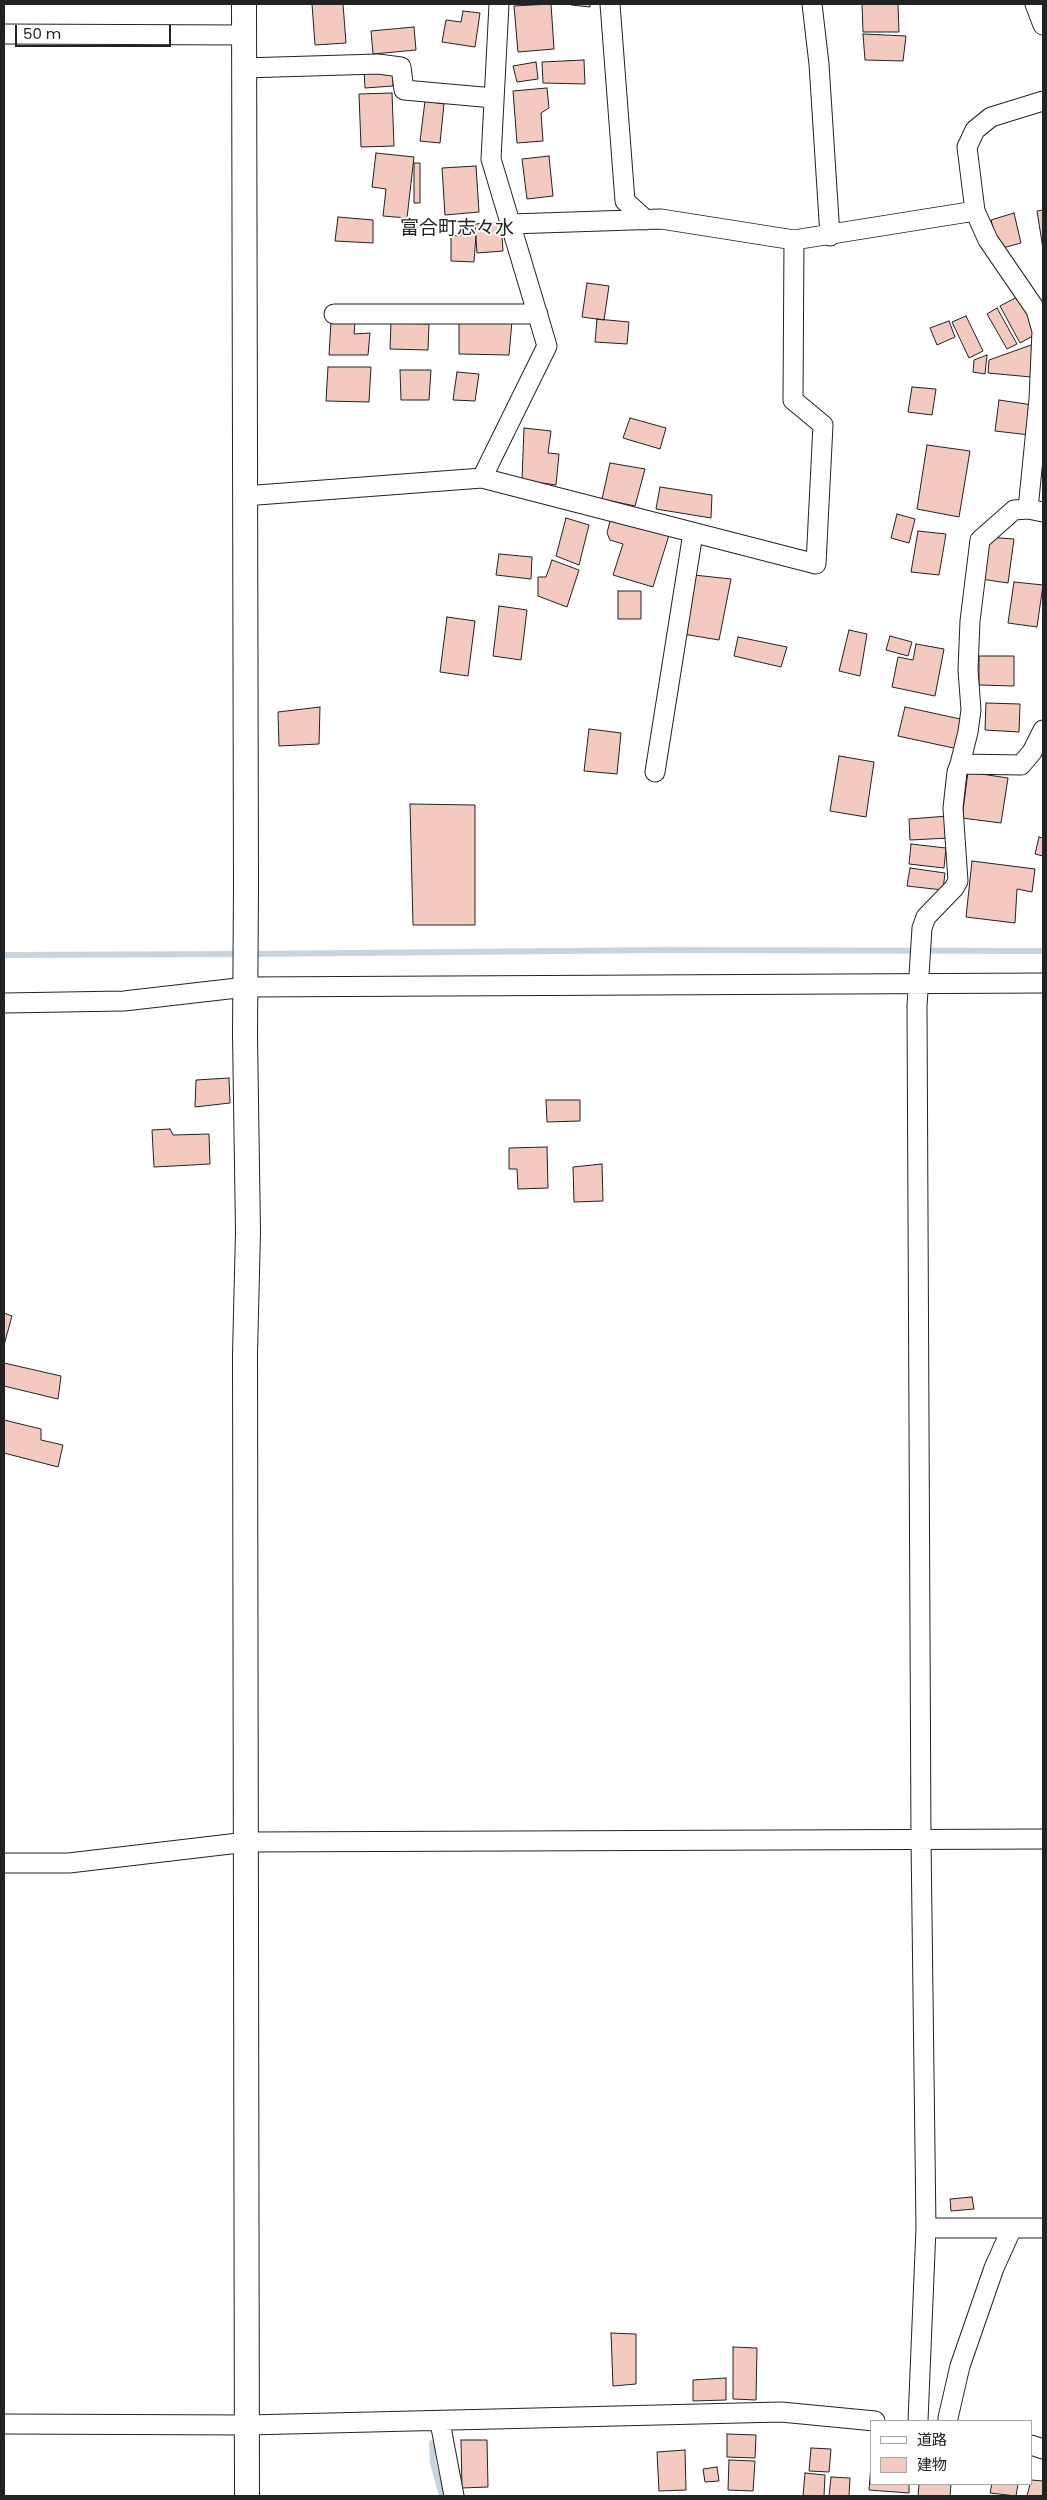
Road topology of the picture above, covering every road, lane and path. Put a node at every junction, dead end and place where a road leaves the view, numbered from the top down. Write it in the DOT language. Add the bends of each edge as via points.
graph roads {
  1 [pos="244,4"];
  2 [pos="499,4"];
  3 [pos="610,4"];
  4 [pos="812,4"];
  5 [pos="1035,4"];
  6 [pos="1043,25"];
  7 [pos="4,34"];
  8 [pos="243,35"];
  9 [pos="243,68"];
  10 [pos="494,98"];
  11 [pos="1043,101"];
  12 [pos="975,211"];
  13 [pos="646,220"];
  14 [pos="511,224"];
  15 [pos="830,236"];
  16 [pos="794,240"];
  17 [pos="334,314"];
  18 [pos="538,314"];
  19 [pos="482,478"];
  20 [pos="244,496"];
  21 [pos="1036,511"];
  22 [pos="693,533"];
  23 [pos="1043,730"];
  24 [pos="960,764"];
  25 [pos="655,772"];
  26 [pos="920,978"];
  27 [pos="246,980"];
  28 [pos="1043,983"];
  29 [pos="4,1002"];
  30 [pos="921,1839"];
  31 [pos="1043,1839"];
  32 [pos="247,1842"];
  33 [pos="4,1863"];
  34 [pos="926,2228"];
  35 [pos="1012,2228"];
  36 [pos="1043,2228"];
  37 [pos="918,2420"];
  38 [pos="947,2420"];
  39 [pos="870,2421"];
  40 [pos="440,2422"];
  41 [pos="4,2424"];
  42 [pos="248,2425"];
  43 [pos="248,2496"];
  44 [pos="454,2496"];
  1 -- 8 [label="street"];
  2 -- 10 [label="street"];
  3 -- 13 [label="street" via="625,201"];
  4 -- 15 [label="street" via="820,73"];
  5 -- 6 [label="street"];
  7 -- 8 [label="street"];
  8 -- 9 [label="street"];
  9 -- 10 [label="street" via="385,65 401,67 404,90"];
  9 -- 20 [label="street"];
  10 -- 14 [label="street" via="492,159"];
  11 -- 12 [label="street" via="991,117 975,130 967,147"];
  12 -- 15 [label="street"];
  12 -- 21 [label="street" via="988,240 1036,310 1042,331"];
  13 -- 14 [label="street"];
  13 -- 16 [label="street"];
  14 -- 18 [label="street"];
  15 -- 16 [label="street"];
  16 -- 22 [label="street" via="793,400 823,425 816,564"];
  17 -- 18 [label="street"];
  18 -- 19 [label="street" via="547,346"];
  19 -- 20 [label="street"];
  19 -- 22 [label="street"];
  20 -- 27 [label="street"];
  21 -- 24 [label="street" via="1014,510 980,540 970,621 968,670 971,710"];
  22 -- 25 [label="street"];
  23 -- 24 [label="street" via="1021,765"];
  24 -- 26 [label="street" via="953,808 958,881 926,917 922,928"];
  26 -- 27 [label="street"];
  26 -- 28 [label="street"];
  26 -- 30 [label="street"];
  27 -- 29 [label="street" via="124,1001"];
  27 -- 32 [label="street"];
  30 -- 31 [label="street"];
  30 -- 32 [label="street"];
  30 -- 34 [label="street"];
  32 -- 33 [label="street" via="69,1863"];
  32 -- 42 [label="street"];
  34 -- 35 [label="street"];
  34 -- 37 [label="street"];
  35 -- 36 [label="street"];
  35 -- 38 [label="street" via="994,2268 960,2366"];
  39 -- 40 [label="street" via="781,2412"];
  40 -- 42 [label="street"];
  40 -- 44 [label="street"];
  41 -- 42 [label="street"];
  42 -- 43 [label="street"];
}
